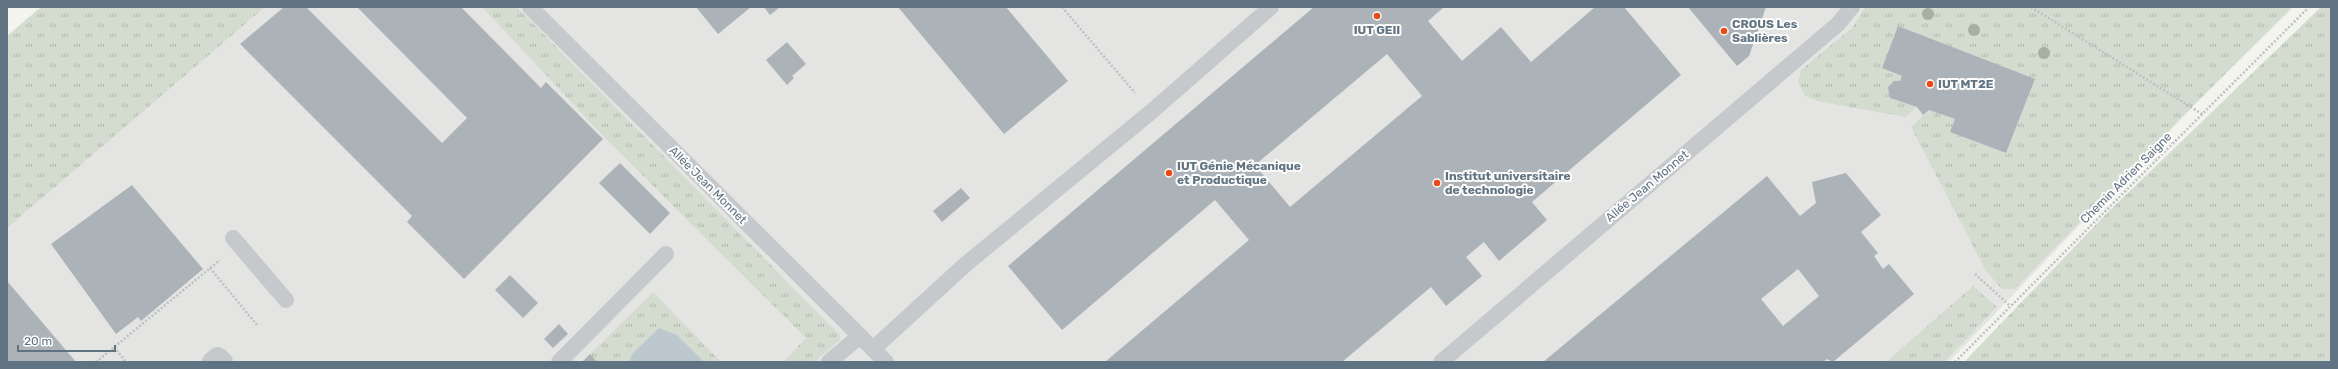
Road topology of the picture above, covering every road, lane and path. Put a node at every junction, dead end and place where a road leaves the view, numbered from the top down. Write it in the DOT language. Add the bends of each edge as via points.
graph roads {
  1 [pos="530,7"];
  2 [pos="1062,7"];
  3 [pos="1271,7"];
  4 [pos="1852,7"];
  5 [pos="2031,7"];
  6 [pos="2309,7"];
  7 [pos="1151,112"];
  8 [pos="2202,114"];
  9 [pos="236,242"];
  10 [pos="666,254"];
  11 [pos="210,268"];
  12 [pos="1975,274"];
  13 [pos="286,300"];
  14 [pos="2010,306"];
  15 [pos="257,325"];
  16 [pos="860,336"];
  17 [pos="114,347"];
  18 [pos="873,349"];
  19 [pos="96,362"];
  20 [pos="126,362"];
  21 [pos="213,362"];
  22 [pos="222,362"];
  23 [pos="559,362"];
  24 [pos="829,362"];
  25 [pos="886,362"];
  26 [pos="1441,362"];
  27 [pos="1955,362"];
  1 -- 16 [label="lane, Allée Jean Monnet"];
  2 -- 7 [label="path"];
  3 -- 7 [label="lane"];
  4 -- 26 [label="lane, Allée Jean Monnet" via="1838,24"];
  5 -- 8 [label="path"];
  6 -- 8 [label="path, Chemin Adrien Saigne"];
  7 -- 18 [label="lane" via="966,264"];
  8 -- 14 [label="path, Chemin Adrien Saigne"];
  9 -- 11 [label="path"];
  9 -- 13 [label="lane"];
  10 -- 23 [label="lane"];
  11 -- 15 [label="path"];
  11 -- 17 [label="path"];
  12 -- 14 [label="path"];
  14 -- 27 [label="path, Chemin Adrien Saigne"];
  16 -- 18 [label="lane, Allée Jean Monnet"];
  16 -- 24 [label="lane"];
  17 -- 19 [label="path"];
  17 -- 20 [label="path"];
  18 -- 25 [label="lane, Allée Jean Monnet"];
  21 -- 22 [label="street" via="218,358"];
}
